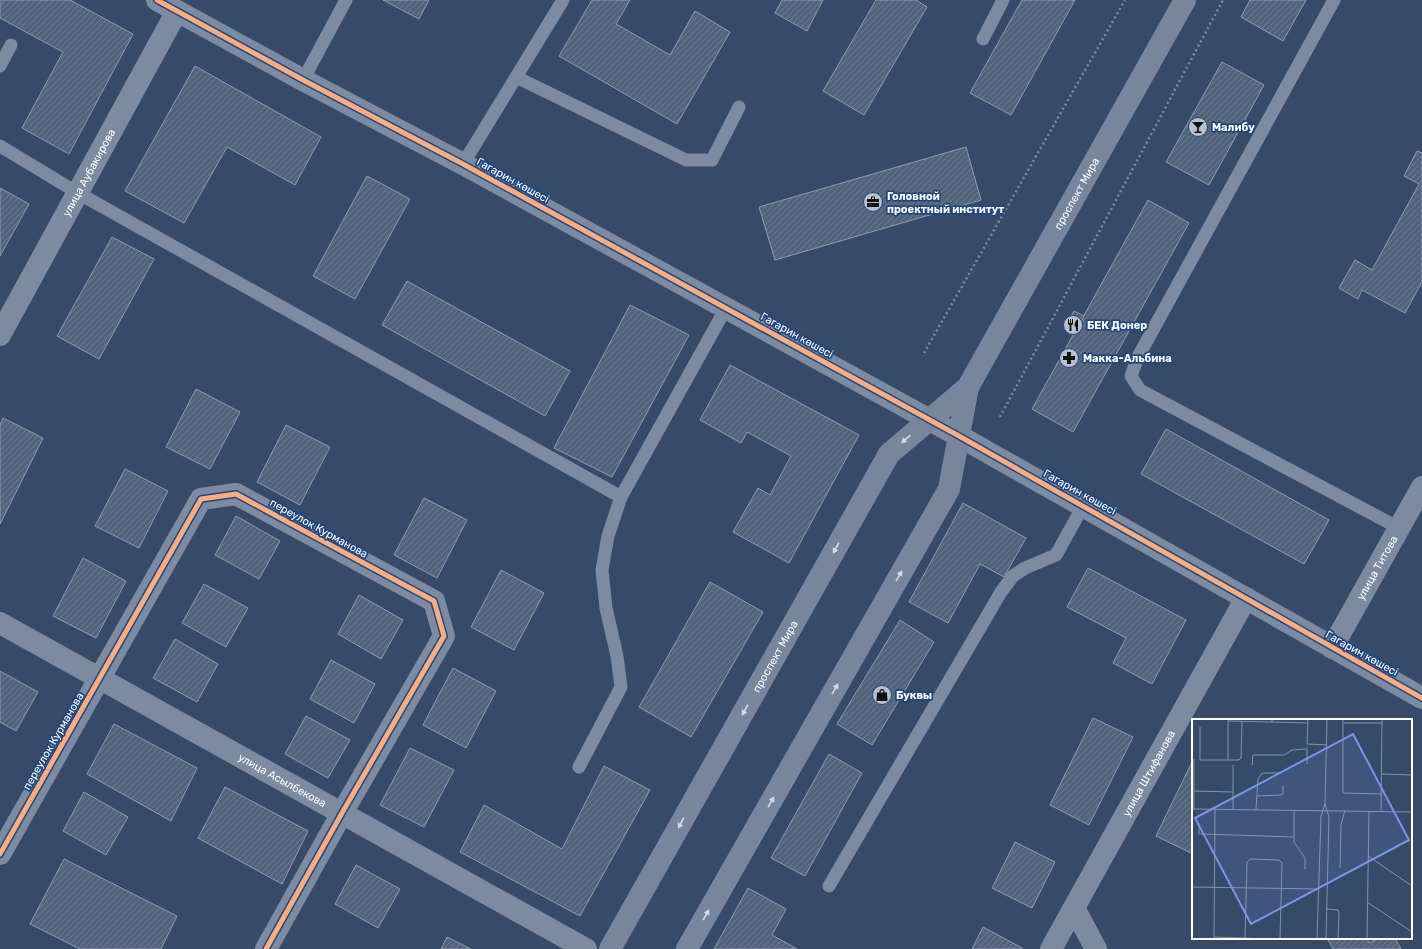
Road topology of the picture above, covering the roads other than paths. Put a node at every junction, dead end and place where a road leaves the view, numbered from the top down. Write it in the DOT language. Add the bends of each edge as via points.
graph roads {
  1 [pos="157,0"];
  2 [pos="346,0"];
  3 [pos="563,0"];
  4 [pos="1003,0"];
  5 [pos="1184,0"];
  6 [pos="1334,0"];
  7 [pos="177,11"];
  8 [pos="983,39"];
  9 [pos="11,45"];
  10 [pos="0,66"];
  11 [pos="516,77"];
  12 [pos="303,80"];
  13 [pos="739,107"];
  14 [pos="0,146"];
  15 [pos="463,164"];
  16 [pos="78,193"];
  17 [pos="726,308"];
  18 [pos="0,335"];
  19 [pos="968,387"];
  20 [pos="929,420"];
  21 [pos="959,436"];
  22 [pos="1422,487"];
  23 [pos="621,497"];
  24 [pos="1083,506"];
  25 [pos="1399,528"];
  26 [pos="1246,598"];
  27 [pos="0,623"];
  28 [pos="1332,648"];
  29 [pos="100,678"];
  30 [pos="1422,698"];
  31 [pos="579,767"];
  32 [pos="342,813"];
  33 [pos="0,854"];
  34 [pos="829,886"];
  35 [pos="1074,908"];
  36 [pos="266,949"];
  37 [pos="586,949"];
  38 [pos="610,949"];
  39 [pos="687,949"];
  40 [pos="1051,949"];
  41 [pos="1096,949"];
  1 -- 7 [label="street, Гагарин көшесі"];
  2 -- 12 [label="lane"];
  3 -- 11 [label="lane"];
  4 -- 8 [label="lane"];
  5 -- 19 [label="main road, проспект Мира"];
  6 -- 25 [label="lane" via="1138,357 1131,376 1140,390"];
  7 -- 12 [label="street, Гагарин көшесі"];
  7 -- 16 [label="street, улица Аубакирова"];
  9 -- 10 [label="lane"];
  11 -- 13 [label="lane" via="686,160 712,160"];
  11 -- 15 [label="lane"];
  12 -- 15 [label="street, Гагарин көшесі"];
  14 -- 16 [label="lane"];
  15 -- 17 [label="street, Гагарин көшесі"];
  16 -- 18 [label="street, улица Аубакирова"];
  16 -- 23 [label="lane"];
  17 -- 20 [label="street, Гагарин көшесі"];
  17 -- 23 [label="lane"];
  19 -- 20 [label="main road, проспект Мира"];
  19 -- 21 [label="main road, проспект Мира"];
  20 -- 21 [label="street, Гагарин көшесі"];
  20 -- 38 [label="main road, проспект Мира, one-way" via="889,454"];
  21 -- 24 [label="street, Гагарин көшесі"];
  39 -- 21 [label="main road, проспект Мира, one-way" via="949,489"];
  22 -- 25 [label="street, улица Титова"];
  23 -- 31 [label="lane" via="608,536 602,570 606,608 621,687"];
  24 -- 26 [label="street, Гагарин көшесі"];
  24 -- 34 [label="lane" via="1056,555 1013,576 1001,592"];
  25 -- 28 [label="street, улица Титова"];
  26 -- 28 [label="street, Гагарин көшесі"];
  26 -- 35 [label="street, улица Штифанова"];
  27 -- 29 [label="street, улица Асылбекова"];
  28 -- 30 [label="street, Гагарин көшесі"];
  29 -- 32 [label="street, улица Асылбекова"];
  29 -- 32 [label="street, переулок Курманова" via="201,499 236,494 434,602 444,636"];
  29 -- 33 [label="street, переулок Курманова"];
  32 -- 36 [label="street, переулок Курманова"];
  32 -- 37 [label="street, улица Асылбекова"];
  35 -- 40 [label="street, улица Штифанова"];
  35 -- 41 [label="street"];
}
